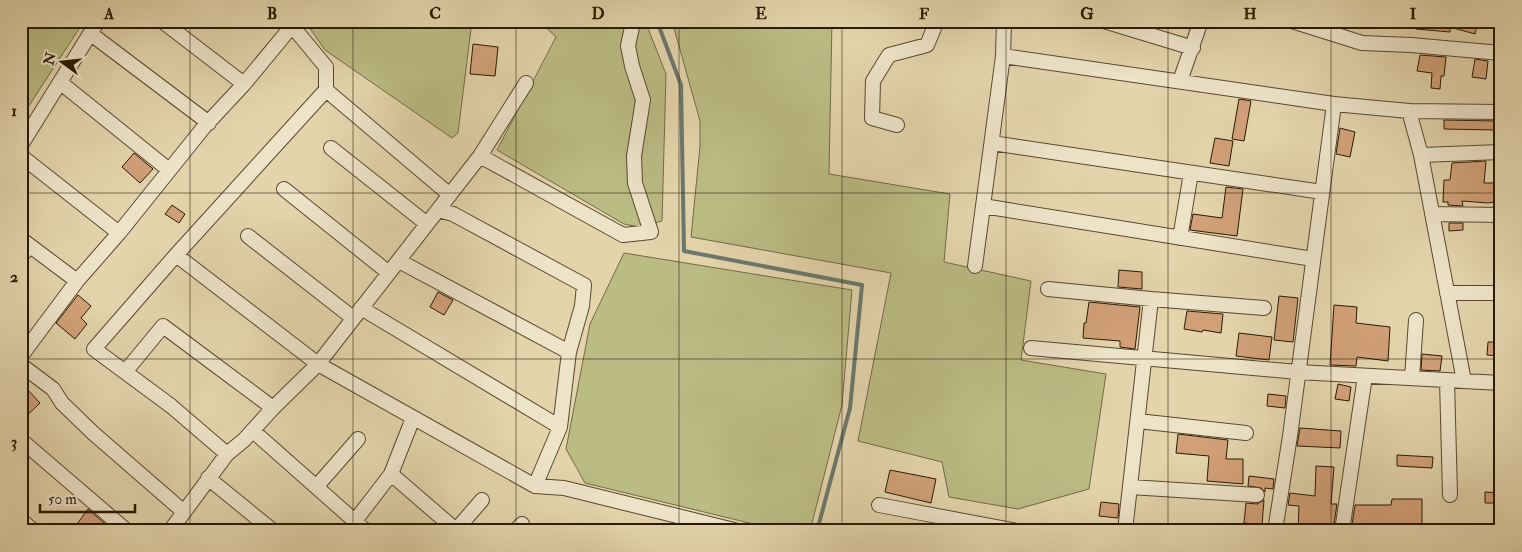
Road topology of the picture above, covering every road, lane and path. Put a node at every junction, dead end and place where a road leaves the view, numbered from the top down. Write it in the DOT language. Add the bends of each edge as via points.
graph roads {
  1 [pos="162,21"];
  2 [pos="635,21"];
  3 [pos="937,21"];
  4 [pos="1004,21"];
  5 [pos="1104,21"];
  6 [pos="1201,21"];
  7 [pos="1292,21"];
  8 [pos="290,24"];
  9 [pos="95,28"];
  10 [pos="1192,48"];
  11 [pos="1501,53"];
  12 [pos="1003,56"];
  13 [pos="1180,81"];
  14 [pos="526,83"];
  15 [pos="61,84"];
  16 [pos="244,84"];
  17 [pos="326,90"];
  18 [pos="1334,104"];
  19 [pos="1409,111"];
  20 [pos="1501,112"];
  21 [pos="209,122"];
  22 [pos="897,125"];
  23 [pos="992,143"];
  24 [pos="21,145"];
  25 [pos="331,148"];
  26 [pos="1501,152"];
  27 [pos="1421,155"];
  28 [pos="21,156"];
  29 [pos="480,156"];
  30 [pos="169,170"];
  31 [pos="1191,173"];
  32 [pos="284,189"];
  33 [pos="1322,192"];
  34 [pos="450,195"];
  35 [pos="983,206"];
  36 [pos="438,210"];
  37 [pos="1432,214"];
  38 [pos="1501,215"];
  39 [pos="427,224"];
  40 [pos="119,233"];
  41 [pos="248,236"];
  42 [pos="1180,238"];
  43 [pos="24,247"];
  44 [pos="176,255"];
  45 [pos="1313,259"];
  46 [pos="399,261"];
  47 [pos="975,266"];
  48 [pos="389,273"];
  49 [pos="77,282"];
  50 [pos="1048,289"];
  51 [pos="1447,293"];
  52 [pos="1501,294"];
  53 [pos="1150,299"];
  54 [pos="1264,308"];
  55 [pos="357,313"];
  56 [pos="1416,320"];
  57 [pos="1031,348"];
  58 [pos="569,352"];
  59 [pos="21,356"];
  60 [pos="1143,358"];
  61 [pos="318,364"];
  62 [pos="21,365"];
  63 [pos="125,372"];
  64 [pos="1298,372"];
  65 [pos="1365,376"];
  66 [pos="1412,378"];
  67 [pos="1447,380"];
  68 [pos="1464,381"];
  69 [pos="1501,383"];
  70 [pos="273,408"];
  71 [pos="413,418"];
  72 [pos="1138,421"];
  73 [pos="560,427"];
  74 [pos="253,431"];
  75 [pos="1246,433"];
  76 [pos="358,439"];
  77 [pos="21,440"];
  78 [pos="227,454"];
  79 [pos="391,474"];
  80 [pos="208,478"];
  81 [pos="317,486"];
  82 [pos="535,486"];
  83 [pos="1130,487"];
  84 [pos="1450,494"];
  85 [pos="1257,495"];
  86 [pos="482,500"];
  87 [pos="879,505"];
  88 [pos="184,512"];
  89 [pos="21,520"];
  90 [pos="356,521"];
  91 [pos="174,529"];
  92 [pos="457,530"];
  93 [pos="34,531"];
  94 [pos="127,531"];
  95 [pos="273,531"];
  96 [pos="366,531"];
  97 [pos="738,531"];
  98 [pos="1017,531"];
  99 [pos="1125,531"];
  100 [pos="1275,531"];
  101 [pos="1342,531"];
  1 -- 16 [label="street"];
  2 -- 29 [label="street" via="628,46 643,100 634,156 635,183 651,232 623,235"];
  3 -- 22 [label="street" via="928,45 889,54 874,82 872,118"];
  4 -- 12 [label="street"];
  5 -- 10 [label="street"];
  6 -- 10 [label="street"];
  7 -- 11 [label="street" via="1362,43"];
  8 -- 16 [label="street"];
  8 -- 17 [label="street" via="326,67"];
  9 -- 15 [label="street"];
  9 -- 21 [label="street"];
  10 -- 13 [label="street"];
  12 -- 13 [label="street"];
  12 -- 23 [label="street"];
  13 -- 18 [label="street"];
  14 -- 29 [label="street"];
  15 -- 24 [label="street"];
  15 -- 30 [label="street"];
  16 -- 21 [label="street"];
  17 -- 34 [label="street"];
  17 -- 44 [label="street"];
  18 -- 19 [label="street"];
  18 -- 33 [label="street"];
  19 -- 20 [label="street"];
  19 -- 27 [label="street"];
  21 -- 30 [label="street"];
  23 -- 31 [label="street"];
  23 -- 35 [label="street"];
  25 -- 39 [label="street"];
  26 -- 27 [label="street"];
  27 -- 37 [label="street"];
  28 -- 40 [label="street"];
  29 -- 34 [label="street"];
  30 -- 40 [label="street"];
  31 -- 33 [label="street"];
  31 -- 42 [label="street"];
  32 -- 48 [label="street"];
  33 -- 45 [label="street"];
  34 -- 36 [label="street"];
  35 -- 42 [label="street"];
  35 -- 47 [label="street"];
  36 -- 39 [label="street"];
  36 -- 58 [label="street" via="453,214 584,285 582,306"];
  37 -- 38 [label="street"];
  37 -- 51 [label="street"];
  39 -- 46 [label="street"];
  40 -- 49 [label="street"];
  41 -- 55 [label="street"];
  42 -- 45 [label="street"];
  43 -- 49 [label="street"];
  44 -- 61 [label="street"];
  44 -- 63 [label="street" via="94,349"];
  45 -- 64 [label="street"];
  46 -- 48 [label="street"];
  46 -- 58 [label="street"];
  48 -- 55 [label="street"];
  49 -- 59 [label="street"];
  50 -- 53 [label="street"];
  51 -- 52 [label="street"];
  51 -- 68 [label="street"];
  53 -- 54 [label="street"];
  53 -- 60 [label="street"];
  55 -- 61 [label="street"];
  55 -- 73 [label="street"];
  56 -- 66 [label="street"];
  57 -- 60 [label="street"];
  58 -- 73 [label="street"];
  60 -- 64 [label="street"];
  60 -- 72 [label="street"];
  61 -- 70 [label="street"];
  61 -- 71 [label="street"];
  62 -- 88 [label="street" via="53,389 62,403 93,433"];
  63 -- 70 [label="street" via="163,326"];
  63 -- 78 [label="street"];
  64 -- 65 [label="street"];
  64 -- 100 [label="street"];
  65 -- 66 [label="street"];
  65 -- 101 [label="street"];
  66 -- 67 [label="street"];
  67 -- 68 [label="street"];
  67 -- 84 [label="street"];
  68 -- 69 [label="street"];
  70 -- 74 [label="street"];
  71 -- 79 [label="street"];
  71 -- 82 [label="street"];
  72 -- 75 [label="street"];
  72 -- 83 [label="street"];
  73 -- 82 [label="street"];
  74 -- 78 [label="street"];
  74 -- 81 [label="street"];
  76 -- 81 [label="street"];
  77 -- 94 [label="street"];
  78 -- 80 [label="street"];
  79 -- 90 [label="street"];
  79 -- 92 [label="street"];
  80 -- 88 [label="street"];
  80 -- 95 [label="street"];
  81 -- 90 [label="street"];
  82 -- 97 [label="street" via="564,488"];
  83 -- 85 [label="street"];
  83 -- 99 [label="street"];
  86 -- 92 [label="street"];
  87 -- 98 [label="street"];
  88 -- 91 [label="street"];
  89 -- 93 [label="street"];
  90 -- 96 [label="street"];
}
